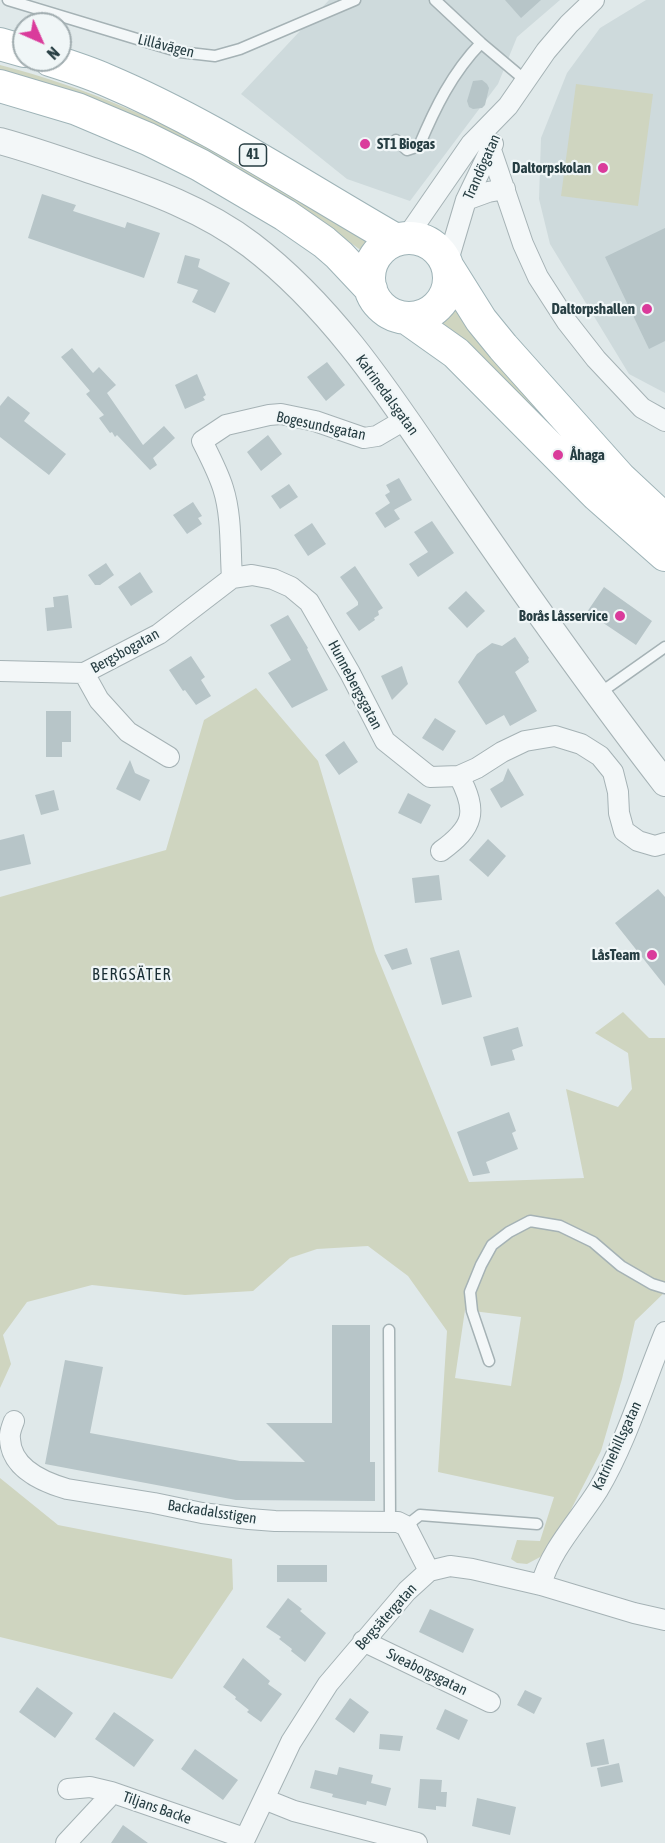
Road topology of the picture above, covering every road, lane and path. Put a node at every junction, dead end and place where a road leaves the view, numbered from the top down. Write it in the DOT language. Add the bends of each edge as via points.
graph roads {
  1 [pos="8,0"];
  2 [pos="355,0"];
  3 [pos="435,0"];
  4 [pos="594,0"];
  5 [pos="481,43"];
  6 [pos="72,68"];
  7 [pos="525,80"];
  8 [pos="0,86"];
  9 [pos="508,106"];
  10 [pos="396,140"];
  11 [pos="0,141"];
  12 [pos="491,150"];
  13 [pos="505,189"];
  14 [pos="466,200"];
  15 [pos="401,239"];
  16 [pos="448,266"];
  17 [pos="370,289"];
  18 [pos="408,319"];
  19 [pos="406,419"];
  20 [pos="665,421"];
  21 [pos="665,520"];
  22 [pos="665,555"];
  23 [pos="232,578"];
  24 [pos="665,647"];
  25 [pos="0,671"];
  26 [pos="84,674"];
  27 [pos="597,695"];
  28 [pos="169,758"];
  29 [pos="459,776"];
  30 [pos="665,783"];
  31 [pos="665,843"];
  32 [pos="441,851"];
  33 [pos="665,1288"];
  34 [pos="389,1330"];
  35 [pos="665,1332"];
  36 [pos="489,1360"];
  37 [pos="14,1421"];
  38 [pos="398,1523"];
  39 [pos="537,1524"];
  40 [pos="429,1571"];
  41 [pos="541,1586"];
  42 [pos="665,1620"];
  43 [pos="363,1641"];
  44 [pos="490,1702"];
  45 [pos="68,1789"];
  46 [pos="111,1792"];
  47 [pos="264,1799"];
  48 [pos="243,1840"];
  49 [pos="66,1843"];
  50 [pos="417,1843"];
  1 -- 2 [label="lane, Lillåvägen" via="180,52 215,56"];
  3 -- 5 [label="lane"];
  4 -- 7 [label="street, Trandögatan" via="569,24"];
  5 -- 7 [label="lane"];
  5 -- 10 [label="lane" via="458,70 419,146 407,150"];
  6 -- 15 [label="main road, 41" via="165,107"];
  7 -- 9 [label="street, Trandögatan"];
  8 -- 17 [label="main road, 41" via="77,109 200,165 324,242"];
  9 -- 12 [label="street, Trandögatan"];
  9 -- 15 [label="street, Trandögatan" via="471,144"];
  11 -- 19 [label="street, Katrinedalsgatan" via="140,187 212,219 250,245 297,283 341,332"];
  12 -- 13 [label="street"];
  12 -- 14 [label="street, Trandögatan"];
  13 -- 14 [label="street"];
  13 -- 20 [label="street" via="538,277 567,322 621,388 642,408"];
  14 -- 16 [label="street, Trandögatan"];
  15 -- 16 [label="main road, 41" via="421,239 434,246"];
  15 -- 17 [label="main road" via="381,250 374,260"];
  16 -- 18 [label="main road" via="449,287 441,304 426,315"];
  16 -- 21 [label="main road, 41" via="481,320 503,347 620,478"];
  17 -- 18 [label="main road, 41" via="384,310"];
  18 -- 22 [label="main road, 41" via="456,353 597,495"];
  19 -- 23 [label="street, Bogesundsgatan" via="377,436 364,438 294,417 269,415 226,425 202,441 224,491"];
  19 -- 27 [label="street, Katrinedalsgatan"];
  23 -- 26 [label="street, Bergsbogatan" via="159,634"];
  23 -- 29 [label="street, Hunnebergsgatan" via="252,575 291,587 309,603 385,741 430,777"];
  24 -- 27 [label="lane"];
  25 -- 26 [label="street, Bergsbogatan"];
  26 -- 28 [label="street" via="99,700 128,732"];
  27 -- 30 [label="street, Katrinedalsgatan"];
  29 -- 31 [label="street, Hunnebergsgatan" via="525,741 555,736 581,744 600,756 613,772 624,831 655,846"];
  29 -- 32 [label="street" via="469,796 471,812 466,827"];
  33 -- 36 [label="lane" via="621,1266 593,1242 560,1226 530,1221 492,1245 471,1292 472,1311"];
  34 -- 38 [label="lane"];
  35 -- 41 [label="street, Katrinehillsgatan" via="612,1462 558,1547"];
  37 -- 38 [label="street, Backadalsstigen" via="9,1438 14,1454 32,1474 67,1489 249,1519"];
  38 -- 39 [label="lane" via="420,1515"];
  38 -- 40 [label="street"];
  40 -- 41 [label="street, Bergsätergatan" via="450,1566"];
  40 -- 43 [label="street, Bergsätergatan"];
  41 -- 42 [label="street, Bergsätergatan"];
  43 -- 44 [label="street, Sveaborgsgatan"];
  43 -- 47 [label="street, Bergsätergatan" via="328,1684 291,1742"];
  45 -- 46 [label="street, Tiljans Backe" via="90,1787"];
  46 -- 48 [label="street, Tiljans Backe"];
  46 -- 49 [label="street"];
  47 -- 48 [label="street, Bergsätergatan"];
  47 -- 50 [label="street" via="294,1811"];
}
